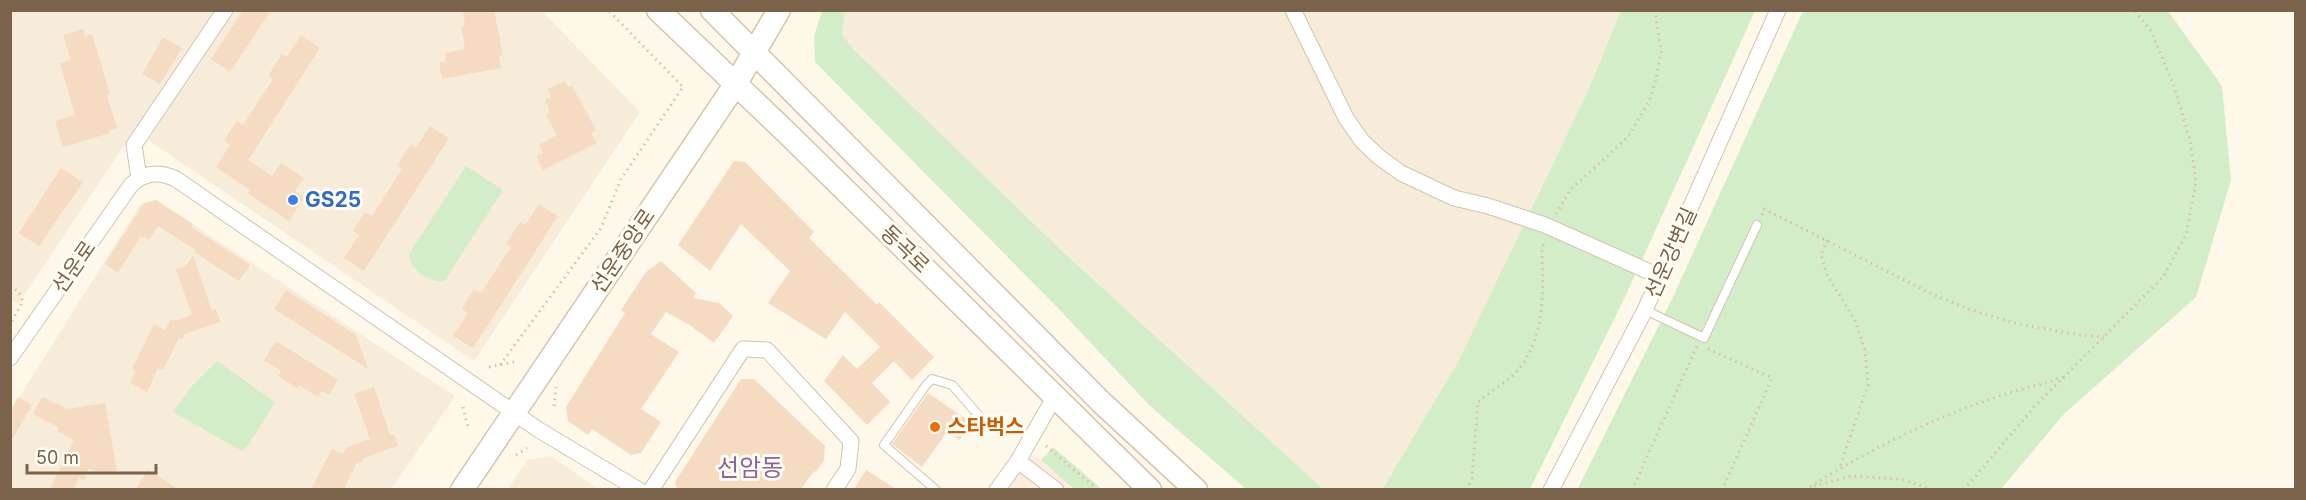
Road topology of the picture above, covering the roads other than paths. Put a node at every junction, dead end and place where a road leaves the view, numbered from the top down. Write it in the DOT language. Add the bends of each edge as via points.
graph roads {
  1 [pos="225,10"];
  2 [pos="658,10"];
  3 [pos="712,10"];
  4 [pos="779,10"];
  5 [pos="1293,10"];
  6 [pos="1778,10"];
  7 [pos="754,55"];
  8 [pos="735,85"];
  9 [pos="139,178"];
  10 [pos="1757,225"];
  11 [pos="1661,277"];
  12 [pos="1645,310"];
  13 [pos="10,358"];
  14 [pos="1055,396"];
  15 [pos="514,413"];
  16 [pos="988,426"];
  17 [pos="1018,461"];
  18 [pos="462,489"];
  19 [pos="639,489"];
  20 [pos="651,489"];
  21 [pos="834,489"];
  22 [pos="936,489"];
  23 [pos="997,489"];
  24 [pos="1056,489"];
  25 [pos="1150,489"];
  26 [pos="1196,489"];
  27 [pos="1551,489"];
  1 -- 9 [label="street" via="134,145"];
  2 -- 8 [label="main road, 동곡로"];
  3 -- 7 [label="main road, 동곡로"];
  4 -- 7 [label="main road, 선운중앙로"];
  5 -- 11 [label="street" via="1346,118 1362,141 1401,173 1454,198 1545,225"];
  6 -- 11 [label="street, 선운강변길"];
  7 -- 8 [label="main road, 선운중앙로"];
  7 -- 26 [label="main road, 동곡로" via="1101,402"];
  8 -- 14 [label="main road, 동곡로"];
  8 -- 15 [label="main road, 선운중앙로"];
  9 -- 13 [label="street, 선운로"];
  9 -- 15 [label="street" via="157,173 176,179"];
  10 -- 12 [label="lane" via="1704,338"];
  11 -- 12 [label="street, 선운강변길"];
  12 -- 27 [label="street, 선운강변길"];
  14 -- 17 [label="street"];
  14 -- 25 [label="main road, 동곡로"];
  15 -- 18 [label="main road, 선운중앙로"];
  15 -- 19 [label="street"];
  16 -- 22 [label="lane" via="952,386 932,380 926,385 884,445"];
  17 -- 23 [label="street"];
  17 -- 24 [label="street"];
  20 -- 21 [label="street" via="742,349 767,350 851,441 848,469"];
}
